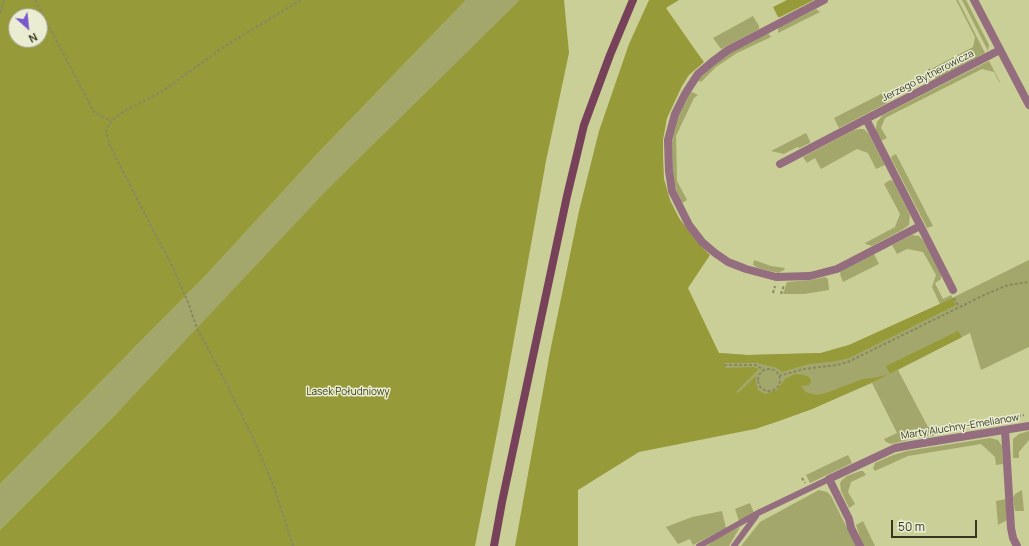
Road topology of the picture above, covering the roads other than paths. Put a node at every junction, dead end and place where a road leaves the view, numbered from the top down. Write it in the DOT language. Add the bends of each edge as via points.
graph roads {
  1 [pos="633,0"];
  2 [pos="824,0"];
  3 [pos="974,0"];
  4 [pos="1000,50"];
  5 [pos="1029,105"];
  6 [pos="866,119"];
  7 [pos="780,164"];
  8 [pos="920,226"];
  9 [pos="954,290"];
  10 [pos="1029,426"];
  11 [pos="1005,430"];
  12 [pos="829,479"];
  13 [pos="758,513"];
  14 [pos="494,546"];
  15 [pos="699,546"];
  16 [pos="734,546"];
  17 [pos="860,546"];
  18 [pos="1017,546"];
  1 -- 14 [label="main road" via="584,125"];
  2 -- 8 [label="street" via="728,50 698,74 674,114 668,140 668,171 672,191 689,225 702,242 715,253 728,262 776,277 810,276 837,269"];
  3 -- 4 [label="street"];
  4 -- 5 [label="street"];
  4 -- 6 [label="street, Jerzego Bytnerowicza"];
  6 -- 7 [label="street, Jerzego Bytnerowicza"];
  6 -- 8 [label="street"];
  8 -- 9 [label="street"];
  10 -- 11 [label="street, Marty Aluchny-Emelianow"];
  11 -- 12 [label="street, Marty Aluchny-Emelianow" via="895,448"];
  11 -- 18 [label="street" via="1011,528"];
  12 -- 13 [label="lane"];
  12 -- 17 [label="street"];
  13 -- 15 [label="lane"];
  13 -- 16 [label="lane"];
}
